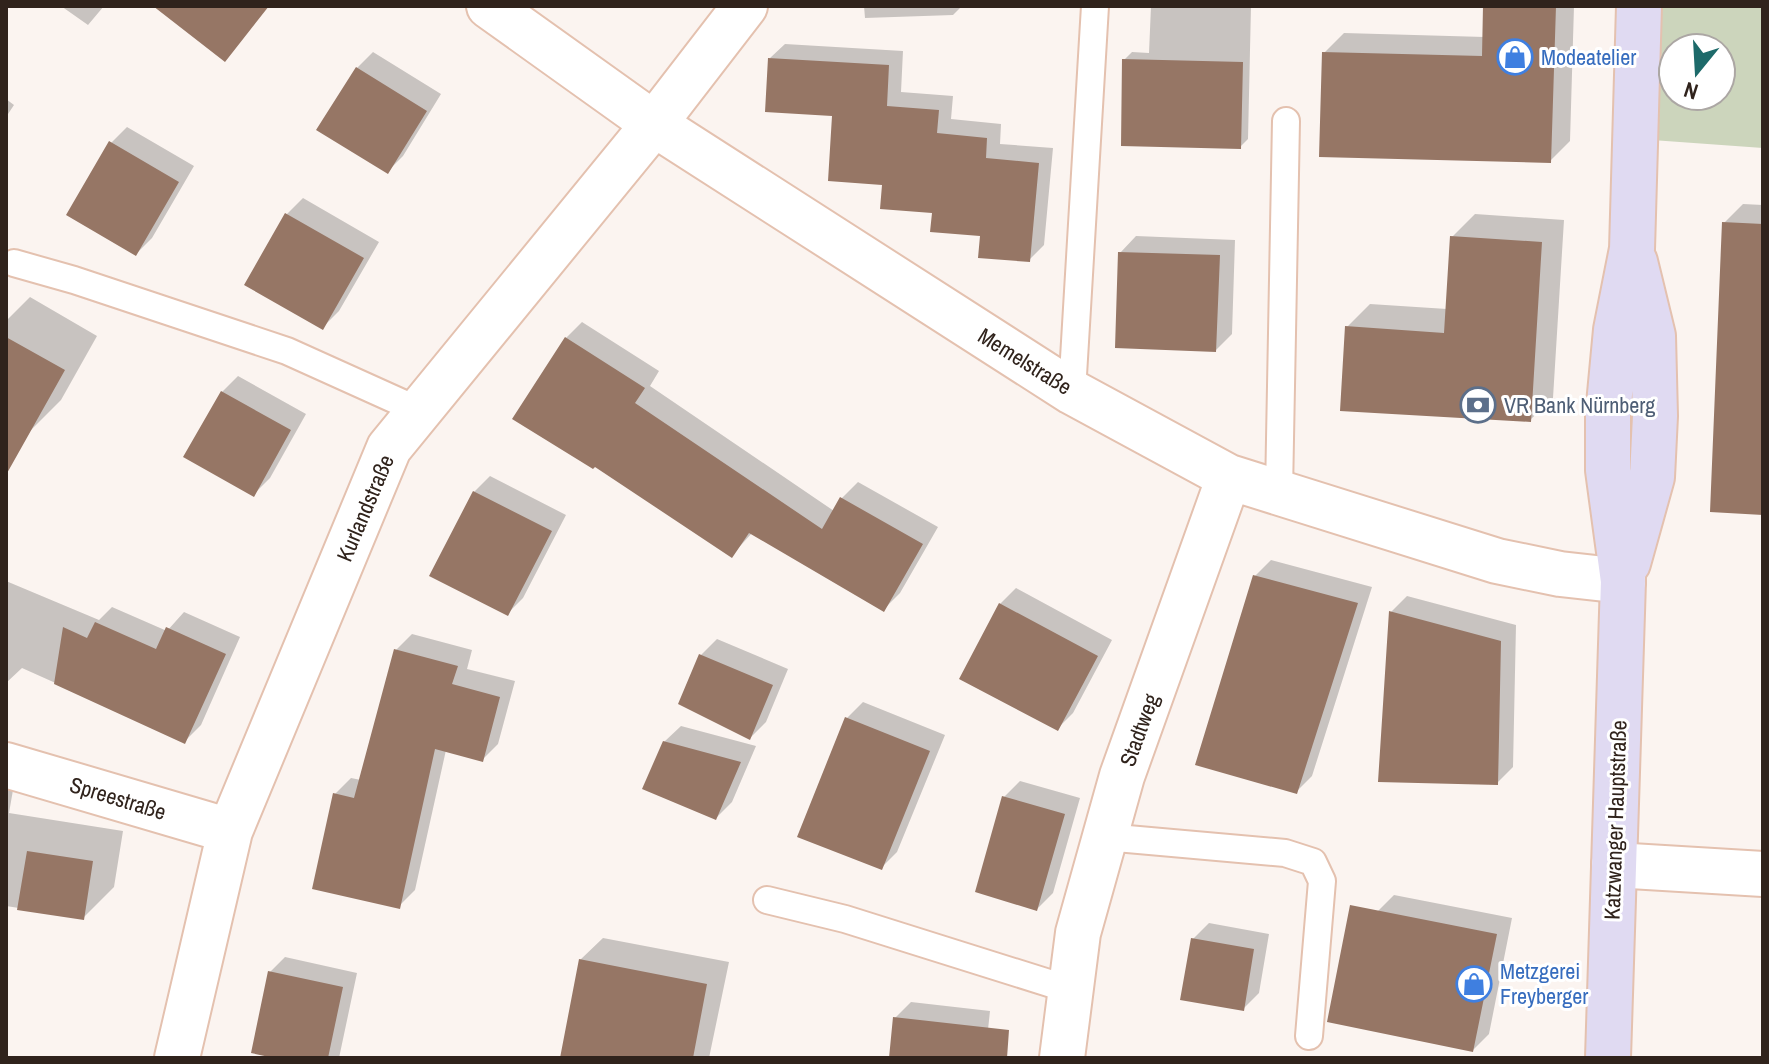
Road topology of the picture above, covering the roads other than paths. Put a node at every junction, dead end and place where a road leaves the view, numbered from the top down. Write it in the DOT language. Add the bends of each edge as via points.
graph roads {
  1 [pos="489,6"];
  2 [pos="745,6"];
  3 [pos="1095,6"];
  4 [pos="1639,6"];
  5 [pos="1286,121"];
  6 [pos="654,124"];
  7 [pos="14,263"];
  8 [pos="1072,392"];
  9 [pos="420,411"];
  10 [pos="1229,477"];
  11 [pos="1279,492"];
  12 [pos="1623,581"];
  13 [pos="6,765"];
  14 [pos="230,831"];
  15 [pos="1105,837"];
  16 [pos="1614,865"];
  17 [pos="1763,874"];
  18 [pos="767,900"];
  19 [pos="1071,990"];
  20 [pos="1309,1036"];
  21 [pos="177,1058"];
  22 [pos="1062,1058"];
  23 [pos="1608,1058"];
  1 -- 6 [label="street, Memelstraße"];
  2 -- 6 [label="street, Kurlandstraße"];
  3 -- 8 [label="lane"];
  4 -- 12 [label="main road, Katzwanger Hauptstraße" via="1632,249 1653,336 1655,416 1652,477"];
  5 -- 11 [label="lane"];
  6 -- 8 [label="street, Memelstraße"];
  6 -- 9 [label="street, Kurlandstraße"];
  7 -- 9 [label="lane" via="287,351"];
  8 -- 10 [label="street, Memelstraße"];
  9 -- 14 [label="street, Kurlandstraße" via="389,448"];
  10 -- 11 [label="street, Memelstraße"];
  10 -- 15 [label="street, Stadtweg"];
  11 -- 12 [label="street, Memelstraße" via="1497,561"];
  12 -- 16 [label="main road, Katzwanger Hauptstraße"];
  13 -- 14 [label="street, Spreestraße"];
  14 -- 21 [label="street, Kurlandstraße"];
  15 -- 19 [label="street, Stadtweg" via="1078,933"];
  15 -- 20 [label="lane" via="1285,853 1313,862 1322,881"];
  16 -- 17 [label="street"];
  16 -- 23 [label="main road, Katzwanger Hauptstraße"];
  18 -- 19 [label="lane"];
  19 -- 22 [label="street, Stadtweg"];
}
